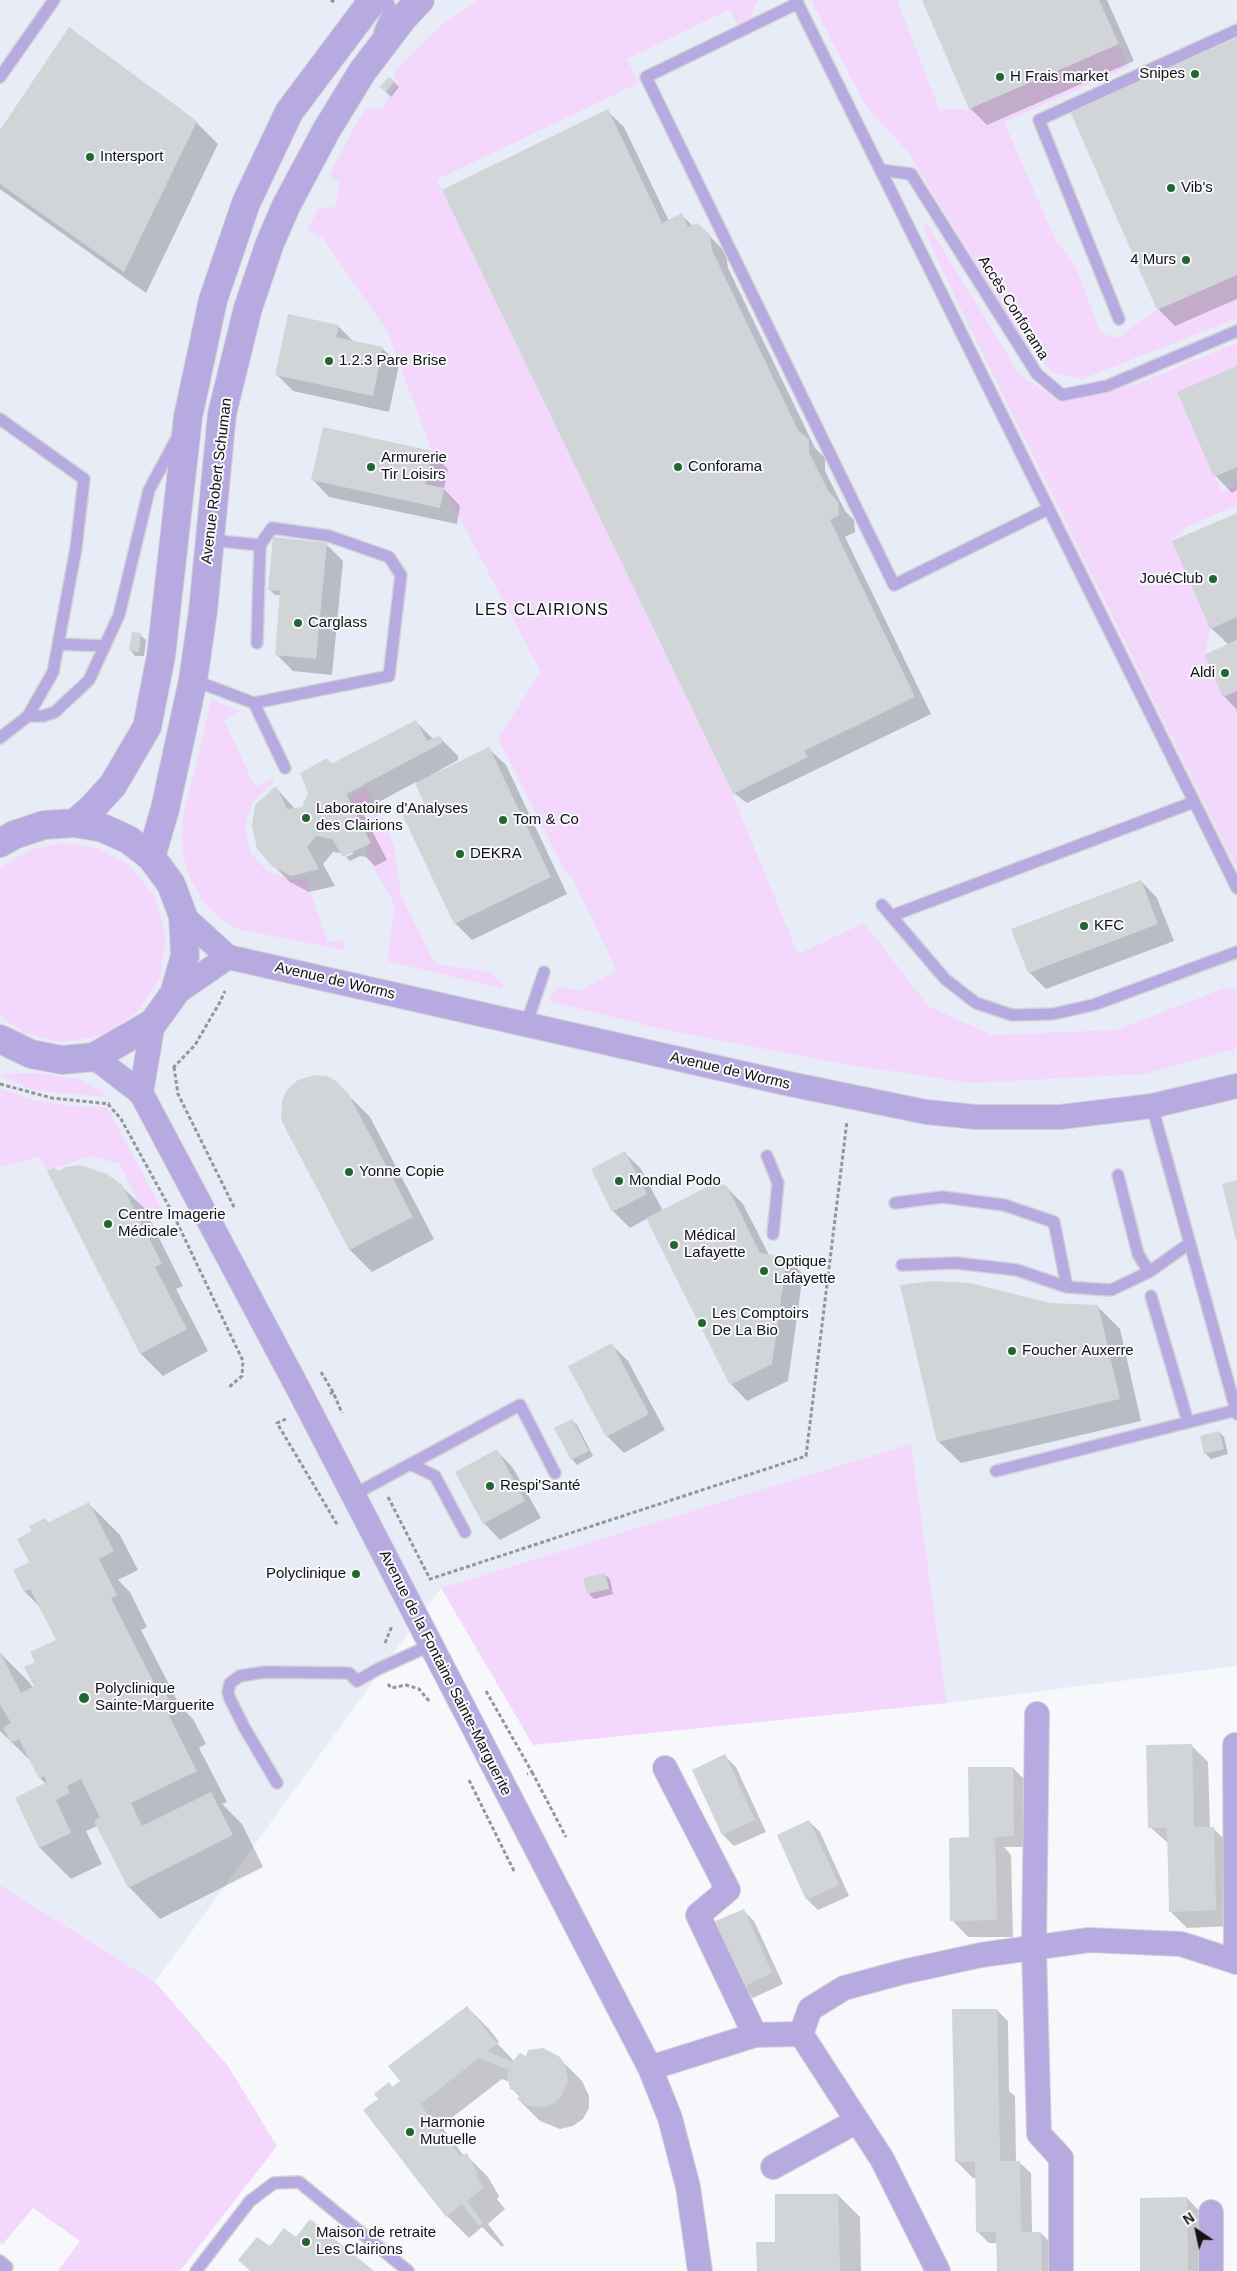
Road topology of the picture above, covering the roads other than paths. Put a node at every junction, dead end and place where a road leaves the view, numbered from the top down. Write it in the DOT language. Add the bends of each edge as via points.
graph roads {
  1 [pos="54,0"];
  2 [pos="373,0"];
  3 [pos="387,0"];
  4 [pos="420,0"];
  5 [pos="797,1"];
  6 [pos="1237,30"];
  7 [pos="362,72"];
  8 [pos="0,77"];
  9 [pos="881,170"];
  10 [pos="1119,318"];
  11 [pos="1237,331"];
  12 [pos="188,417"];
  13 [pos="0,419"];
  14 [pos="1048,509"];
  15 [pos="209,540"];
  16 [pos="260,545"];
  17 [pos="257,643"];
  18 [pos="58,644"];
  19 [pos="105,646"];
  20 [pos="193,680"];
  21 [pos="254,703"];
  22 [pos="28,716"];
  23 [pos="0,738"];
  24 [pos="285,768"];
  25 [pos="1194,802"];
  26 [pos="75,823"];
  27 [pos="0,843"];
  28 [pos="151,857"];
  29 [pos="1237,888"];
  30 [pos="882,906"];
  31 [pos="183,916"];
  32 [pos="891,916"];
  33 [pos="1237,952"];
  34 [pos="228,957"];
  35 [pos="544,972"];
  36 [pos="174,994"];
  37 [pos="153,1023"];
  38 [pos="526,1025"];
  39 [pos="0,1039"];
  40 [pos="31,1054"];
  41 [pos="94,1057"];
  42 [pos="0,1062"];
  43 [pos="1237,1086"];
  44 [pos="141,1093"];
  45 [pos="1152,1106"];
  46 [pos="767,1156"];
  47 [pos="1118,1174"];
  48 [pos="895,1203"];
  49 [pos="773,1234"];
  50 [pos="1190,1244"];
  51 [pos="902,1265"];
  52 [pos="1149,1272"];
  53 [pos="1067,1287"];
  54 [pos="1151,1296"];
  55 [pos="1236,1412"];
  56 [pos="1188,1422"];
  57 [pos="410,1464"];
  58 [pos="996,1470"];
  59 [pos="555,1473"];
  60 [pos="353,1495"];
  61 [pos="464,1532"];
  62 [pos="431,1645"];
  63 [pos="1037,1714"];
  64 [pos="1235,1745"];
  65 [pos="665,1768"];
  66 [pos="277,1784"];
  67 [pos="1034,1948"];
  68 [pos="1237,1962"];
  69 [pos="801,2034"];
  70 [pos="755,2035"];
  71 [pos="650,2068"];
  72 [pos="857,2121"];
  73 [pos="773,2167"];
  74 [pos="1211,2212"];
  75 [pos="0,2261"];
  76 [pos="4,2271"];
  77 [pos="196,2271"];
  78 [pos="408,2271"];
  79 [pos="700,2271"];
  80 [pos="938,2271"];
  81 [pos="1060,2271"];
  82 [pos="1212,2271"];
  1 -- 8 [label="lane"];
  2 -- 12 [label="street" via="289,112 246,203 213,300"];
  3 -- 7 [label="lane" via="390,8"];
  4 -- 7 [label="street, Avenue Robert Schuman"];
  5 -- 9 [label="lane"];
  5 -- 14 [label="lane" via="646,77 894,585"];
  6 -- 10 [label="lane" via="1039,120"];
  7 -- 15 [label="street, Avenue Robert Schuman" via="286,206 248,308 222,414"];
  9 -- 11 [label="lane, Accès Conforama" via="911,174 1037,374 1062,395 1107,386"];
  9 -- 14 [label="lane"];
  12 -- 19 [label="lane" via="149,490 119,615"];
  12 -- 26 [label="street" via="161,656 147,727 113,785"];
  13 -- 18 [label="lane" via="84,479 76,548"];
  14 -- 25 [label="lane"];
  15 -- 16 [label="lane"];
  15 -- 20 [label="street, Avenue Robert Schuman"];
  16 -- 17 [label="lane"];
  16 -- 21 [label="lane" via="272,528 329,536 389,557 401,575 389,676"];
  18 -- 19 [label="lane"];
  18 -- 22 [label="lane" via="53,672"];
  19 -- 22 [label="lane" via="89,680 55,712"];
  20 -- 21 [label="lane"];
  20 -- 28 [label="street, Avenue Robert Schuman" via="165,809"];
  21 -- 24 [label="lane"];
  22 -- 23 [label="lane"];
  25 -- 29 [label="lane"];
  25 -- 32 [label="lane"];
  26 -- 27 [label="street" via="44,825"];
  26 -- 28 [label="street" via="103,828 129,840"];
  28 -- 31 [label="street" via="171,884"];
  30 -- 32 [label="lane"];
  31 -- 34 [label="street, Avenue de Worms"];
  31 -- 36 [label="street" via="185,956"];
  32 -- 33 [label="lane" via="945,979 976,1003 1012,1015 1053,1014 1093,1005"];
  34 -- 36 [label="street"];
  34 -- 38 [label="street, Avenue de Worms"];
  35 -- 38 [label="lane"];
  36 -- 37 [label="street"];
  37 -- 41 [label="street"];
  37 -- 44 [label="street"];
  38 -- 45 [label="street, Avenue de Worms" via="926,1112 976,1117 1060,1117"];
  39 -- 40 [label="street"];
  40 -- 41 [label="street" via="62,1060"];
  40 -- 42 [label="street"];
  41 -- 44 [label="street, Avenue de la Fontaine Sainte-Marguerite"];
  43 -- 45 [label="street, Avenue de Worms"];
  44 -- 60 [label="street, Avenue de la Fontaine Sainte-Marguerite"];
  45 -- 50 [label="lane"];
  46 -- 49 [label="lane" via="778,1183"];
  47 -- 52 [label="lane" via="1138,1254"];
  48 -- 53 [label="lane" via="942,1197 1004,1205 1054,1222"];
  50 -- 52 [label="lane"];
  50 -- 55 [label="lane"];
  51 -- 53 [label="lane" via="956,1263 1017,1270"];
  52 -- 53 [label="lane" via="1111,1290"];
  54 -- 56 [label="lane"];
  55 -- 56 [label="lane"];
  56 -- 58 [label="lane"];
  57 -- 59 [label="lane" via="520,1405"];
  57 -- 60 [label="lane"];
  57 -- 61 [label="lane" via="435,1476"];
  60 -- 62 [label="street, Avenue de la Fontaine Sainte-Marguerite"];
  62 -- 66 [label="lane" via="357,1681 349,1673 265,1672 240,1676 230,1683 230,1699"];
  62 -- 71 [label="street, Avenue de la Fontaine Sainte-Marguerite"];
  63 -- 67 [label="street"];
  64 -- 68 [label="street"];
  65 -- 70 [label="street" via="728,1890 698,1915"];
  67 -- 68 [label="street" via="1089,1940 1181,1944"];
  67 -- 69 [label="street" via="971,1957 844,1988 810,2009"];
  67 -- 81 [label="street" via="1039,2134 1061,2158"];
  69 -- 70 [label="street"];
  69 -- 72 [label="street"];
  70 -- 71 [label="street"];
  71 -- 79 [label="street, Avenue de la Fontaine Sainte-Marguerite" via="670,2118 688,2187"];
  72 -- 73 [label="street"];
  72 -- 80 [label="street" via="882,2159"];
  74 -- 82 [label="street"];
  75 -- 76 [label="lane" via="7,2267"];
  77 -- 78 [label="lane" via="250,2201 274,2182 299,2182"];
}
